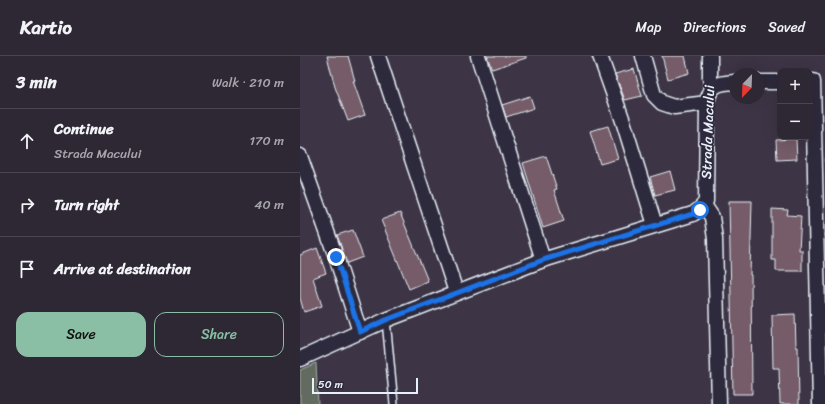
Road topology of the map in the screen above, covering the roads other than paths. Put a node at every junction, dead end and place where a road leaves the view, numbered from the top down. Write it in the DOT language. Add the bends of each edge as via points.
graph roads {
  1 [pos="378,56"];
  2 [pos="478,56"];
  3 [pos="600,56"];
  4 [pos="643,56"];
  5 [pos="710,56"];
  6 [pos="816,81"];
  7 [pos="729,82"];
  8 [pos="765,82"];
  9 [pos="777,82"];
  10 [pos="712,89"];
  11 [pos="707,103"];
  12 [pos="300,156"];
  13 [pos="704,205"];
  14 [pos="655,225"];
  15 [pos="543,260"];
  16 [pos="456,292"];
  17 [pos="386,320"];
  18 [pos="360,332"];
  19 [pos="300,359"];
  20 [pos="394,404"];
  21 [pos="719,404"];
  22 [pos="820,404"];
  1 -- 16 [label="street"];
  2 -- 15 [label="street"];
  3 -- 14 [label="street"];
  4 -- 11 [label="street" via="654,96 662,103 674,107"];
  5 -- 10 [label="street, Strada Macului"];
  6 -- 22 [label="street"];
  7 -- 10 [label="street" via="716,85"];
  8 -- 9 [label="street"];
  10 -- 11 [label="street, Strada Macului"];
  11 -- 13 [label="street, Strada Macului"];
  12 -- 18 [label="street"];
  13 -- 14 [label="street" via="693,214"];
  13 -- 21 [label="street" via="712,217 715,239"];
  14 -- 15 [label="street"];
  15 -- 16 [label="street"];
  16 -- 17 [label="street"];
  17 -- 18 [label="street"];
  17 -- 20 [label="lane"];
  18 -- 19 [label="street"];
}
